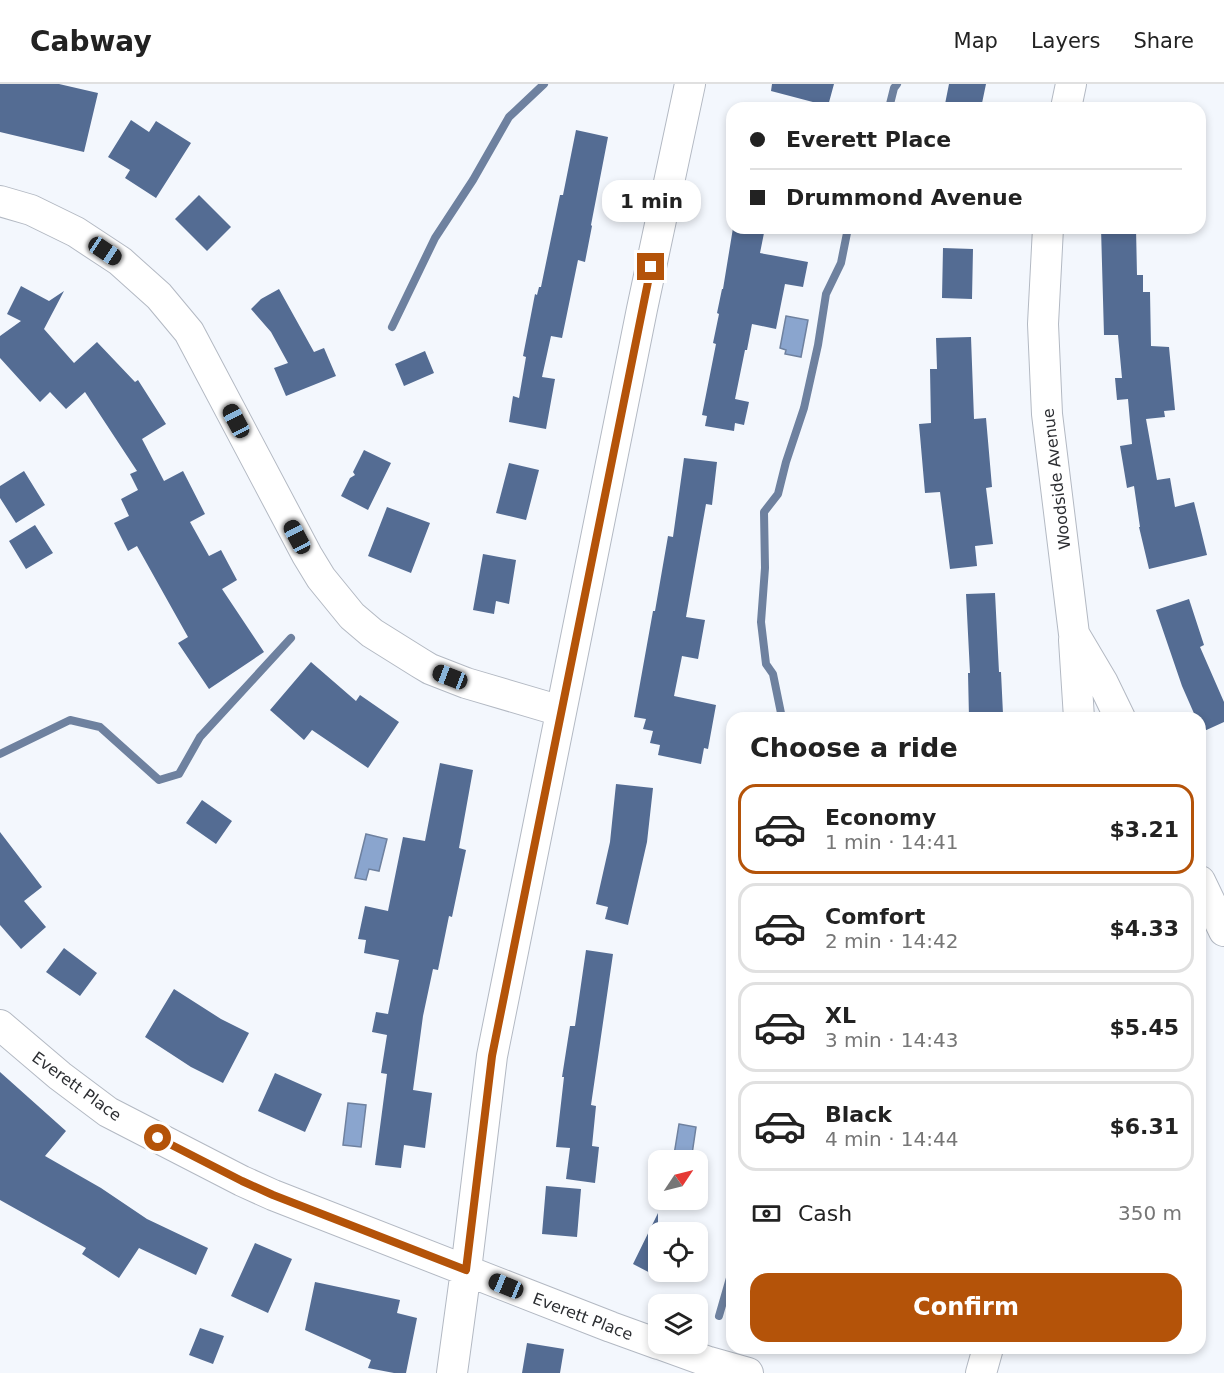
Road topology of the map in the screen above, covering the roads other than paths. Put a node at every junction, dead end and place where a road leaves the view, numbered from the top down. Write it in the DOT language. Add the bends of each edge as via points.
graph roads {
  1 [pos="690,84"];
  2 [pos="1071,84"];
  3 [pos="1067,102"];
  4 [pos="0,201"];
  5 [pos="1048,234"];
  6 [pos="1074,634"];
  7 [pos="561,711"];
  8 [pos="1079,712"];
  9 [pos="1117,712"];
  10 [pos="1206,899"];
  11 [pos="1214,922"];
  12 [pos="0,1025"];
  13 [pos="466,1270"];
  14 [pos="648,1340"];
  15 [pos="687,1354"];
  16 [pos="986,1354"];
  17 [pos="452,1373"];
  18 [pos="748,1373"];
  19 [pos="981,1373"];
  1 -- 7 [label="street"];
  2 -- 3 [label="street"];
  4 -- 7 [label="street" via="31,210 76,232 120,261 159,296 189,332 307,555 352,616 430,669"];
  5 -- 6 [label="street, Woodside Avenue" via="1043,324 1047,414"];
  6 -- 8 [label="street"];
  6 -- 9 [label="street, Woodside Avenue"];
  7 -- 13 [label="street" via="492,1056"];
  10 -- 11 [label="street"];
  12 -- 13 [label="street, Everett Place" via="108,1112 234,1178"];
  13 -- 14 [label="street, Everett Place"];
  13 -- 17 [label="street"];
  15 -- 18 [label="street, Everett Place"];
  16 -- 19 [label="street"];
}
